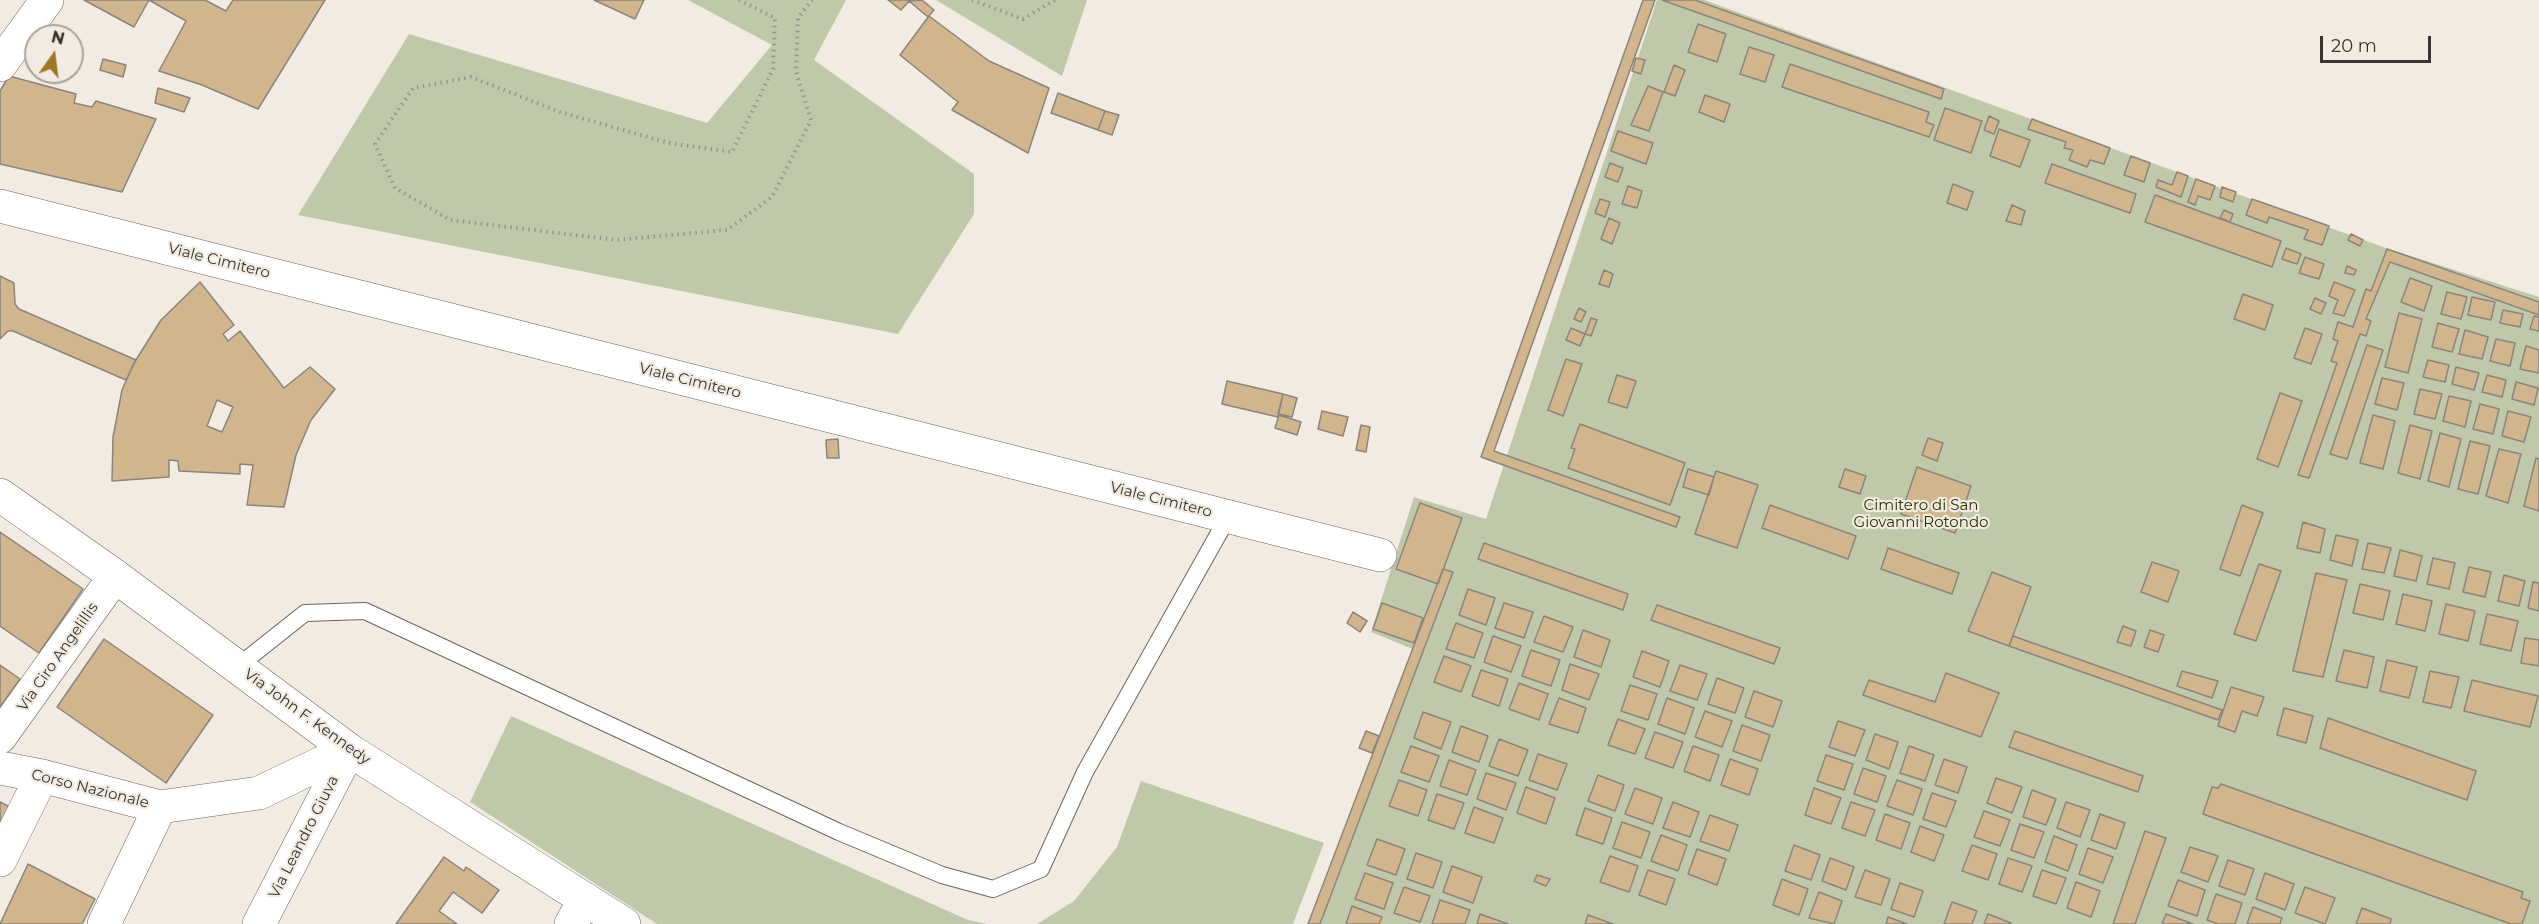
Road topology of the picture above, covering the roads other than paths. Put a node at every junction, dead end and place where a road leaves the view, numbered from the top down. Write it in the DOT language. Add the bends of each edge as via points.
graph roads {
  1 [pos="47,0"];
  2 [pos="0,65"];
  3 [pos="0,206"];
  4 [pos="0,495"];
  5 [pos="1228,517"];
  6 [pos="1380,555"];
  7 [pos="115,576"];
  8 [pos="237,667"];
  9 [pos="0,737"];
  10 [pos="349,750"];
  11 [pos="0,768"];
  12 [pos="42,776"];
  13 [pos="160,807"];
  14 [pos="0,860"];
  15 [pos="578,912"];
  16 [pos="104,924"];
  17 [pos="259,924"];
  18 [pos="624,924"];
  1 -- 2 [label="street"];
  3 -- 5 [label="street, Viale Cimitero"];
  4 -- 7 [label="street, Via John F. Kennedy"];
  5 -- 6 [label="street, Viale Cimitero"];
  5 -- 8 [label="lane" via="1085,772 1041,869 993,889 942,875 839,832 365,612 305,613"];
  7 -- 8 [label="street, Via John F. Kennedy"];
  7 -- 9 [label="street, Via Ciro Angelillis"];
  8 -- 10 [label="street, Via John F. Kennedy"];
  10 -- 13 [label="street, Corso Nazionale" via="259,793"];
  10 -- 15 [label="street, Via John F. Kennedy"];
  10 -- 17 [label="street, Via Leandro Giuva"];
  11 -- 12 [label="street, Corso Nazionale"];
  12 -- 13 [label="street, Corso Nazionale"];
  12 -- 14 [label="street"];
  13 -- 16 [label="street"];
  15 -- 18 [label="street, Via John F. Kennedy"];
}
